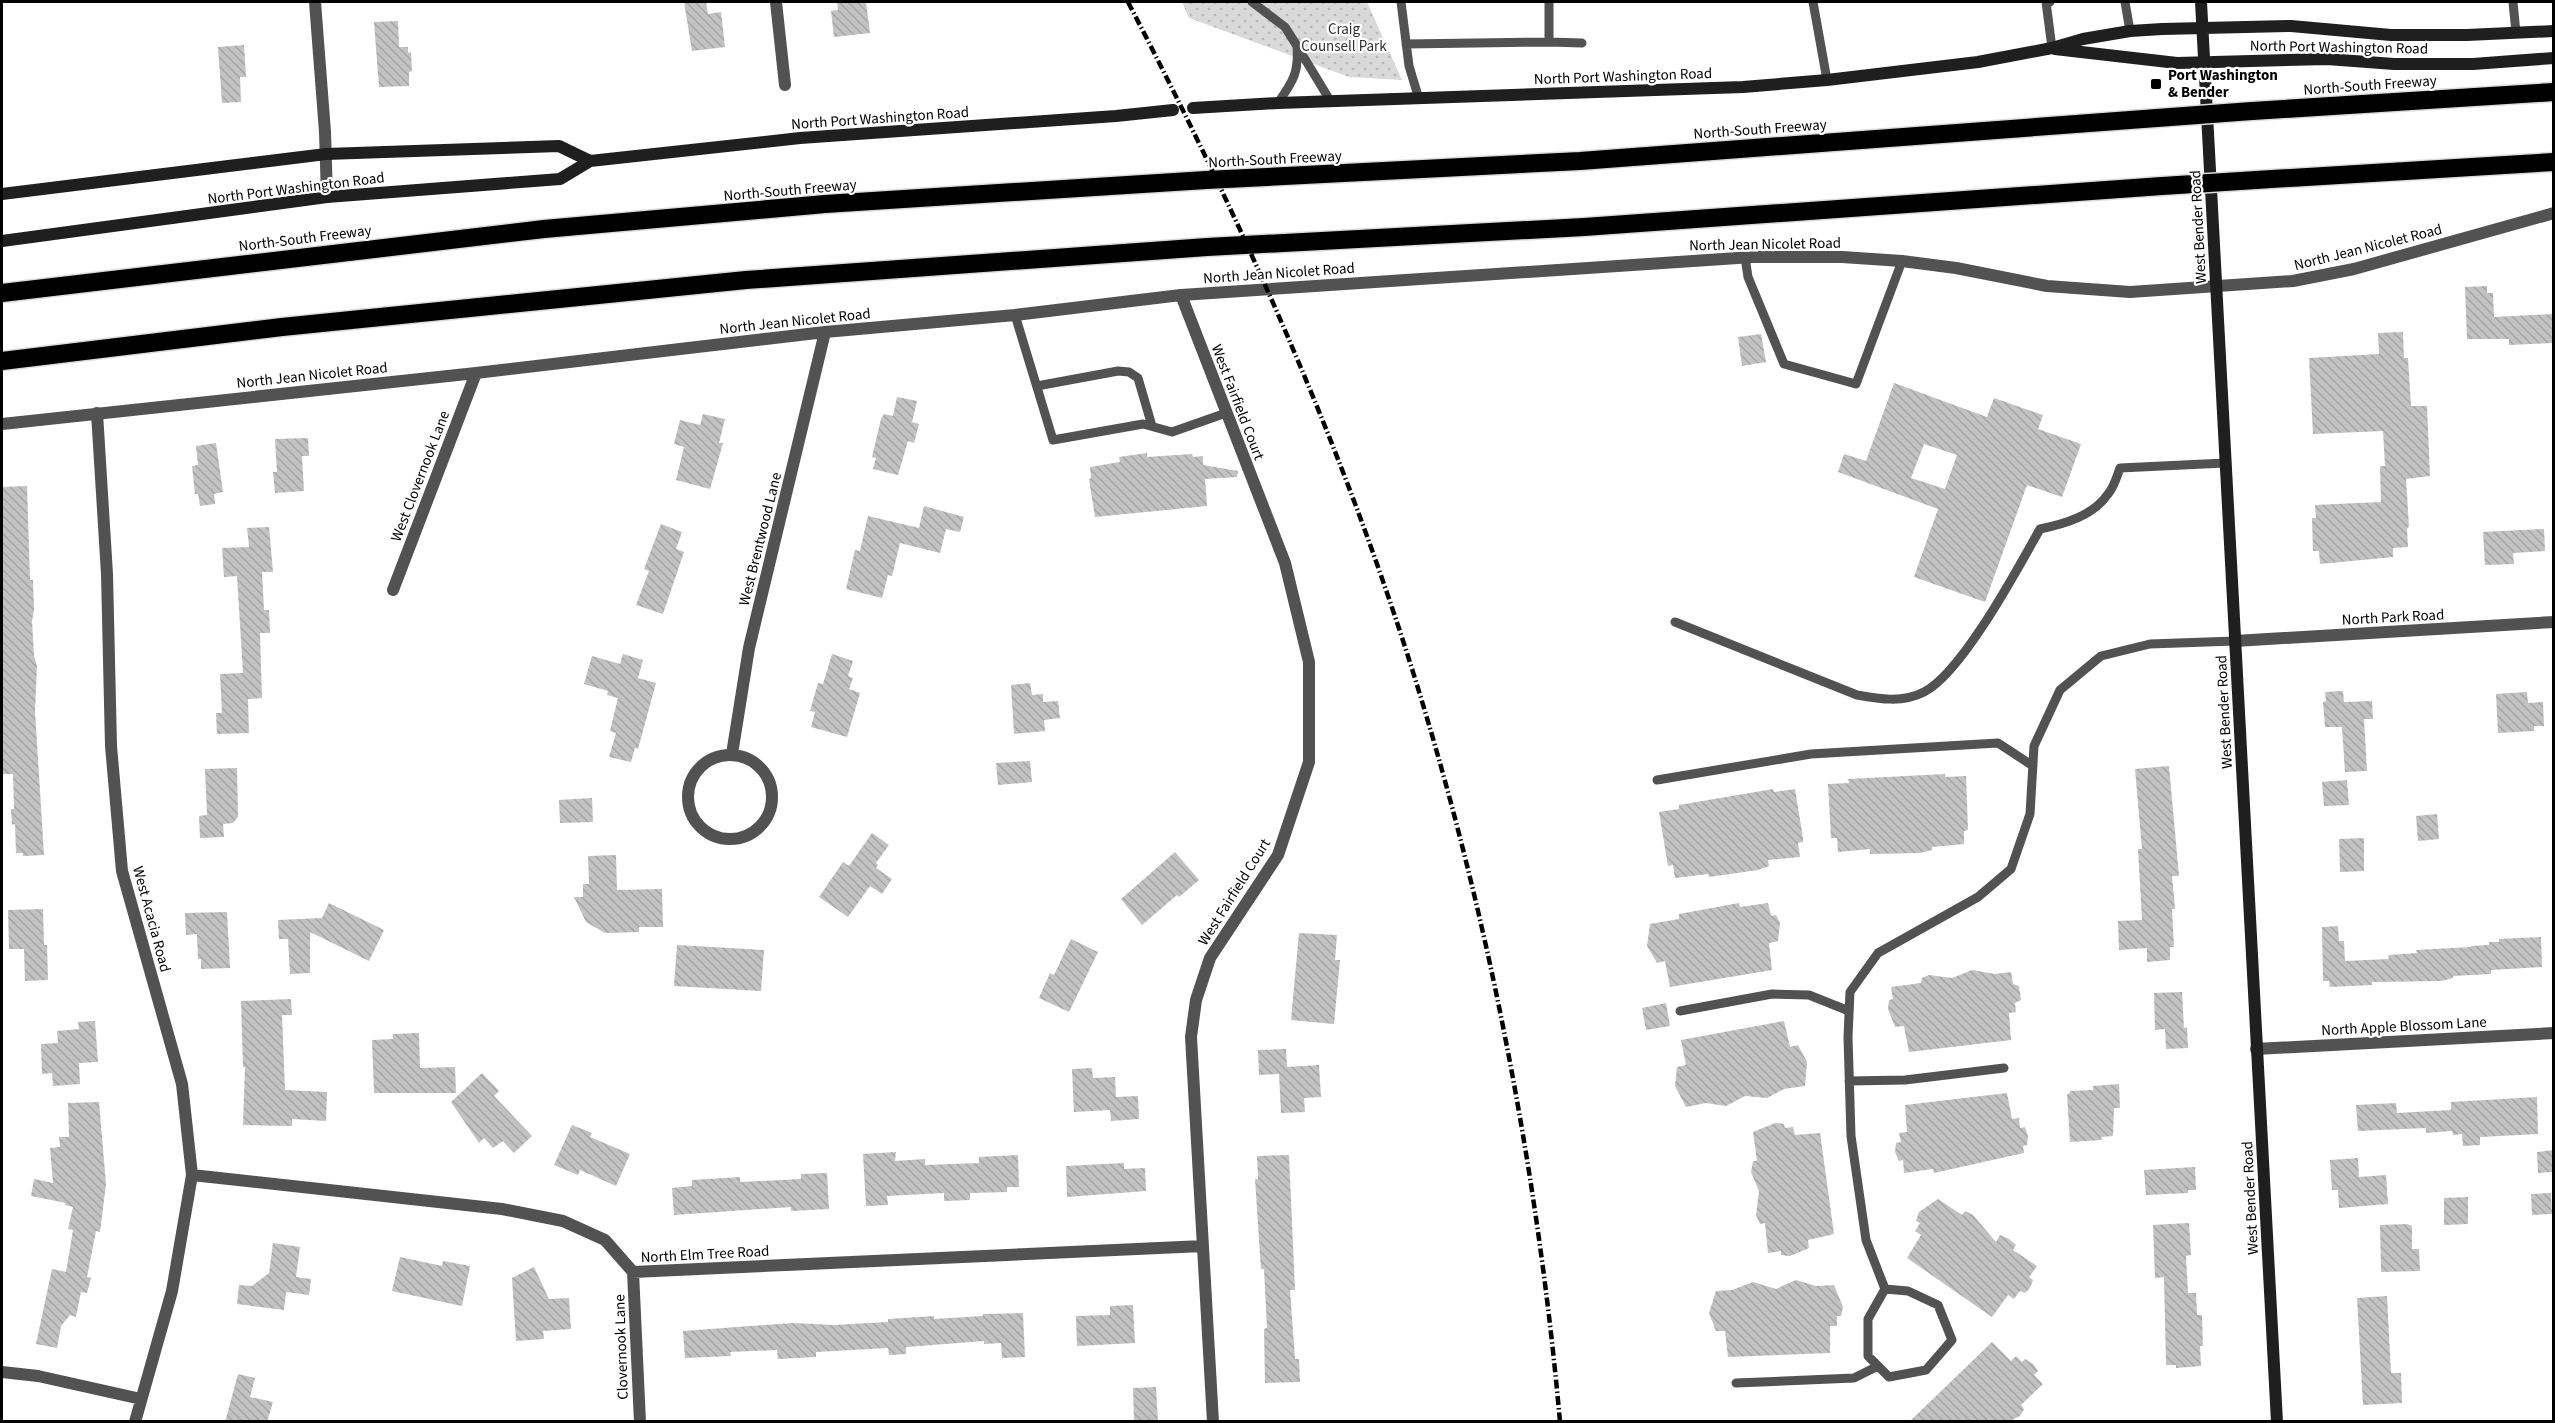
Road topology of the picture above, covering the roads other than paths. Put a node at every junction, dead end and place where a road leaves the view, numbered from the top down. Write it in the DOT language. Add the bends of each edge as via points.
graph roads {
  1 [pos="315,2"];
  2 [pos="776,2"];
  3 [pos="1252,2"];
  4 [pos="1401,2"];
  5 [pos="1549,2"];
  6 [pos="1813,2"];
  7 [pos="2050,2"];
  8 [pos="2125,2"];
  9 [pos="2201,2"];
  10 [pos="2513,2"];
  11 [pos="2203,30"];
  12 [pos="2130,31"];
  13 [pos="2553,31"];
  14 [pos="2516,33"];
  15 [pos="1549,42"];
  16 [pos="1582,43"];
  17 [pos="1407,44"];
  18 [pos="1297,46"];
  19 [pos="2052,48"];
  20 [pos="2553,58"];
  21 [pos="2205,61"];
  22 [pos="1827,80"];
  23 [pos="785,85"];
  24 [pos="2553,92"];
  25 [pos="1419,99"];
  26 [pos="1331,102"];
  27 [pos="1278,103"];
  28 [pos="1193,108"];
  29 [pos="1173,110"];
  30 [pos="326,154"];
  31 [pos="590,161"];
  32 [pos="2553,162"];
  33 [pos="2,194"];
  34 [pos="327,197"];
  35 [pos="2553,213"];
  36 [pos="2,241"];
  37 [pos="1745,257"];
  38 [pos="1902,261"];
  39 [pos="2215,287"];
  40 [pos="2,293"];
  41 [pos="1181,294"];
  42 [pos="1015,315"];
  43 [pos="825,332"];
  44 [pos="2,361"];
  45 [pos="476,374"];
  46 [pos="1037,386"];
  47 [pos="97,413"];
  48 [pos="1226,414"];
  49 [pos="2,424"];
  50 [pos="1152,426"];
  51 [pos="2225,462"];
  52 [pos="393,590"];
  53 [pos="1675,622"];
  54 [pos="2553,622"];
  55 [pos="2235,641"];
  56 [pos="732,754"];
  57 [pos="2033,766"];
  58 [pos="1657,780"];
  59 [pos="1680,1011"];
  60 [pos="1849,1011"];
  61 [pos="2553,1033"];
  62 [pos="2256,1050"];
  63 [pos="2004,1068"];
  64 [pos="1849,1081"];
  65 [pos="192,1175"];
  66 [pos="1203,1246"];
  67 [pos="633,1272"];
  68 [pos="1885,1289"];
  69 [pos="1878,1366"];
  70 [pos="2,1372"];
  71 [pos="1736,1383"];
  72 [pos="141,1399"];
  73 [pos="135,1422"];
  74 [pos="640,1422"];
  75 [pos="1213,1422"];
  76 [pos="2277,1422"];
  1 -- 30 [label="street"];
  2 -- 23 [label="street"];
  3 -- 18 [label="lane" via="1285,27"];
  4 -- 17 [label="lane"];
  5 -- 15 [label="lane"];
  6 -- 22 [label="lane"];
  7 -- 19 [label="lane" via="2046,2"];
  8 -- 12 [label="lane"];
  9 -- 11 [label="main road, West Bender Road"];
  10 -- 14 [label="lane"];
  11 -- 12 [label="main road, North Port Washington Road"];
  11 -- 14 [label="main road, North Port Washington Road" via="2291,26 2391,35"];
  11 -- 21 [label="main road, West Bender Road"];
  12 -- 19 [label="main road, North Port Washington Road"];
  13 -- 14 [label="main road, North Port Washington Road"];
  15 -- 16 [label="lane"];
  15 -- 17 [label="lane"];
  17 -- 25 [label="lane"];
  18 -- 26 [label="lane"];
  18 -- 27 [label="lane" via="1295,77"];
  19 -- 21 [label="main road, North Port Washington Road" via="2177,63"];
  19 -- 22 [label="main road, North Port Washington Road" via="1978,62"];
  20 -- 21 [label="main road, North Port Washington Road" via="2473,64 2326,59"];
  21 -- 39 [label="main road, West Bender Road"];
  22 -- 25 [label="main road, North Port Washington Road" via="1743,87"];
  24 -- 40 [label="highway, North-South Freeway, bridge" via="1580,161 825,204 544,229"];
  25 -- 26 [label="main road, North Port Washington Road"];
  26 -- 27 [label="main road, North Port Washington Road"];
  27 -- 28 [label="main road, North Port Washington Road"];
  29 -- 31 [label="main road, North Port Washington Road" via="800,138"];
  30 -- 31 [label="main road, North Port Washington Road" via="559,146"];
  30 -- 33 [label="main road, North Port Washington Road"];
  30 -- 34 [label="street"];
  31 -- 34 [label="main road, North Port Washington Road" via="560,179"];
  32 -- 44 [label="highway, bridge" via="746,280 282,327"];
  34 -- 36 [label="main road, North Port Washington Road"];
  35 -- 39 [label="street, North Jean Nicolet Road" via="2354,268 2293,281"];
  37 -- 38 [label="street, North Jean Nicolet Road"];
  37 -- 38 [label="lane" via="1748,278 1784,364 1856,384"];
  37 -- 41 [label="street, North Jean Nicolet Road"];
  38 -- 39 [label="street, North Jean Nicolet Road" via="2047,286 2130,292"];
  39 -- 51 [label="main road, West Bender Road"];
  41 -- 42 [label="street, North Jean Nicolet Road"];
  41 -- 48 [label="street, West Fairfield Court"];
  42 -- 43 [label="street, North Jean Nicolet Road"];
  42 -- 46 [label="lane"];
  43 -- 45 [label="street, North Jean Nicolet Road"];
  43 -- 56 [label="street, West Brentwood Lane" via="749,648"];
  45 -- 47 [label="street, North Jean Nicolet Road"];
  45 -- 52 [label="street, West Clovernook Lane"];
  46 -- 50 [label="lane" via="1129,372 1138,378"];
  46 -- 50 [label="lane" via="1053,440 1143,424"];
  47 -- 49 [label="street, North Jean Nicolet Road"];
  47 -- 65 [label="street, West Acacia Road" via="111,746 123,871 182,1084"];
  48 -- 50 [label="lane" via="1172,432"];
  48 -- 66 [label="street, West Fairfield Court" via="1285,564 1309,662 1310,762 1278,855 1210,958 1196,1000 1191,1038"];
  51 -- 53 [label="lane" via="2120,468 2108,495 2089,512 2066,524 2040,529 2009,584 1947,675 1924,692 1902,699 1857,695"];
  51 -- 55 [label="main road, West Bender Road"];
  54 -- 55 [label="street, North Park Road"];
  55 -- 57 [label="lane" via="2150,644 2101,656 2060,690 2034,746"];
  55 -- 62 [label="main road, West Bender Road"];
  56 -- 56 [label="street" via="702,765 690,782 687,795 694,820 703,830 728,839 755,830 771,806 767,777 759,766"];
  57 -- 58 [label="lane" via="1998,743 1811,754"];
  57 -- 60 [label="lane" via="2030,814 2012,868 1978,897 1878,953 1850,992"];
  59 -- 60 [label="lane" via="1772,994 1809,995"];
  60 -- 64 [label="lane"];
  61 -- 62 [label="street, North Apple Blossom Lane"];
  62 -- 76 [label="main road, West Bender Road"];
  63 -- 64 [label="lane" via="1905,1080"];
  64 -- 68 [label="lane" via="1851,1136 1866,1240"];
  65 -- 67 [label="street, North Elm Tree Road" via="502,1209 563,1221 605,1240"];
  65 -- 72 [label="street, West Acacia Road" via="172,1291"];
  66 -- 67 [label="street, North Elm Tree Road"];
  66 -- 75 [label="street, West Fairfield Court"];
  67 -- 74 [label="street, Clovernook Lane"];
  68 -- 69 [label="lane" via="1868,1319 1868,1356"];
  68 -- 69 [label="lane" via="1908,1291 1938,1305 1952,1340 1926,1370 1888,1377"];
  69 -- 71 [label="lane" via="1854,1377"];
  70 -- 72 [label="street"];
  72 -- 73 [label="street, West Acacia Road"];
}
